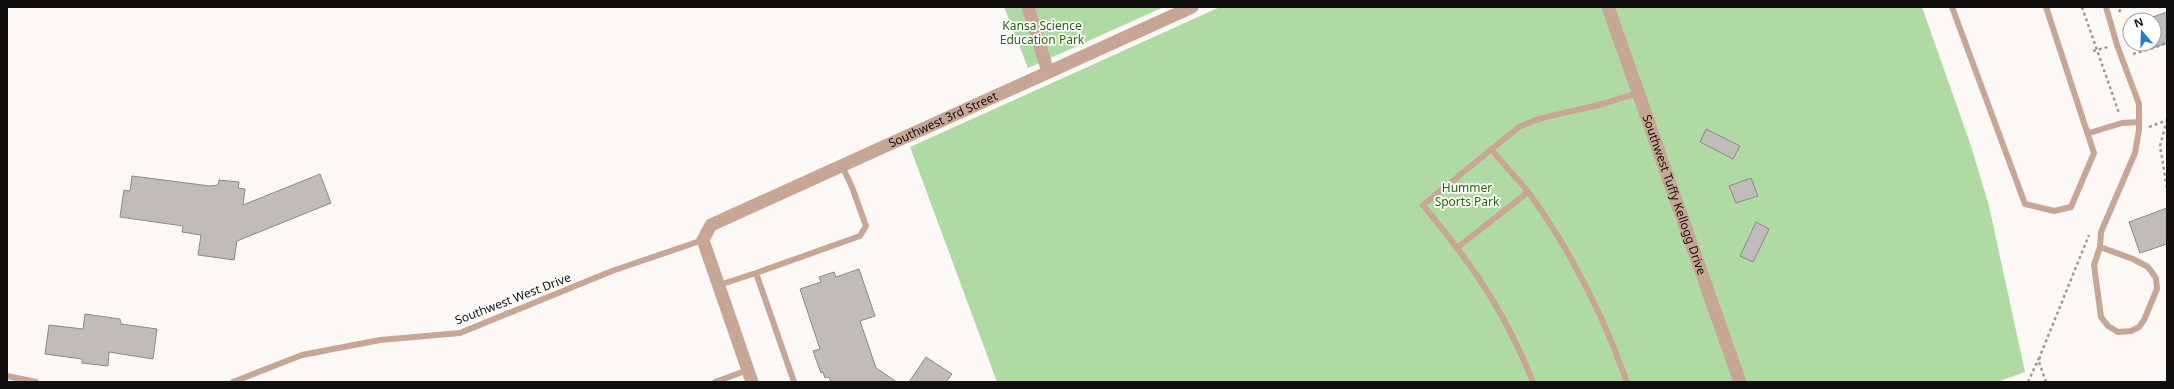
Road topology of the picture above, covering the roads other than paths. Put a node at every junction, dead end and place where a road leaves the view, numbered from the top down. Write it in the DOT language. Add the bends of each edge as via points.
graph roads {
  1 [pos="1028,7"];
  2 [pos="1192,7"];
  3 [pos="1608,7"];
  4 [pos="1952,7"];
  5 [pos="2046,7"];
  6 [pos="2106,7"];
  7 [pos="1048,72"];
  8 [pos="1638,93"];
  9 [pos="2139,122"];
  10 [pos="2089,133"];
  11 [pos="1491,149"];
  12 [pos="842,166"];
  13 [pos="1528,192"];
  14 [pos="703,240"];
  15 [pos="1458,247"];
  16 [pos="2100,247"];
  17 [pos="756,273"];
  18 [pos="719,285"];
  19 [pos="7,376"];
  20 [pos="750,376"];
  21 [pos="36,382"];
  22 [pos="233,382"];
  23 [pos="715,382"];
  24 [pos="794,382"];
  25 [pos="1533,382"];
  26 [pos="1627,382"];
  27 [pos="1740,382"];
  1 -- 7 [label="street"];
  2 -- 7 [label="street, Southwest 3rd Street"];
  3 -- 8 [label="street, Southwest Tuffy Kellogg Drive"];
  4 -- 10 [label="lane" via="2025,204 2054,211 2071,207 2094,153"];
  5 -- 10 [label="lane"];
  6 -- 9 [label="lane" via="2139,104"];
  7 -- 12 [label="street, Southwest 3rd Street"];
  8 -- 11 [label="lane" via="1603,104 1536,119"];
  8 -- 27 [label="street, Southwest Tuffy Kellogg Drive"];
  9 -- 10 [label="lane" via="2122,123"];
  9 -- 16 [label="lane" via="2135,153 2101,232"];
  11 -- 13 [label="lane"];
  11 -- 15 [label="lane" via="1424,205"];
  12 -- 14 [label="street, Southwest 3rd Street" via="710,225"];
  12 -- 17 [label="lane" via="866,226 860,236"];
  13 -- 15 [label="lane"];
  13 -- 26 [label="lane" via="1578,269"];
  14 -- 18 [label="street"];
  14 -- 22 [label="lane, Southwest West Drive" via="612,271 460,333 380,340 302,355"];
  15 -- 25 [label="lane" via="1507,323"];
  16 -- 16 [label="lane" via="2094,265 2102,317 2108,326 2118,332 2131,331 2139,327 2144,320 2157,289 2156,278 2148,267"];
  17 -- 18 [label="lane"];
  17 -- 24 [label="lane"];
  18 -- 20 [label="street"];
  19 -- 21 [label="lane"];
  20 -- 23 [label="lane"];
}
